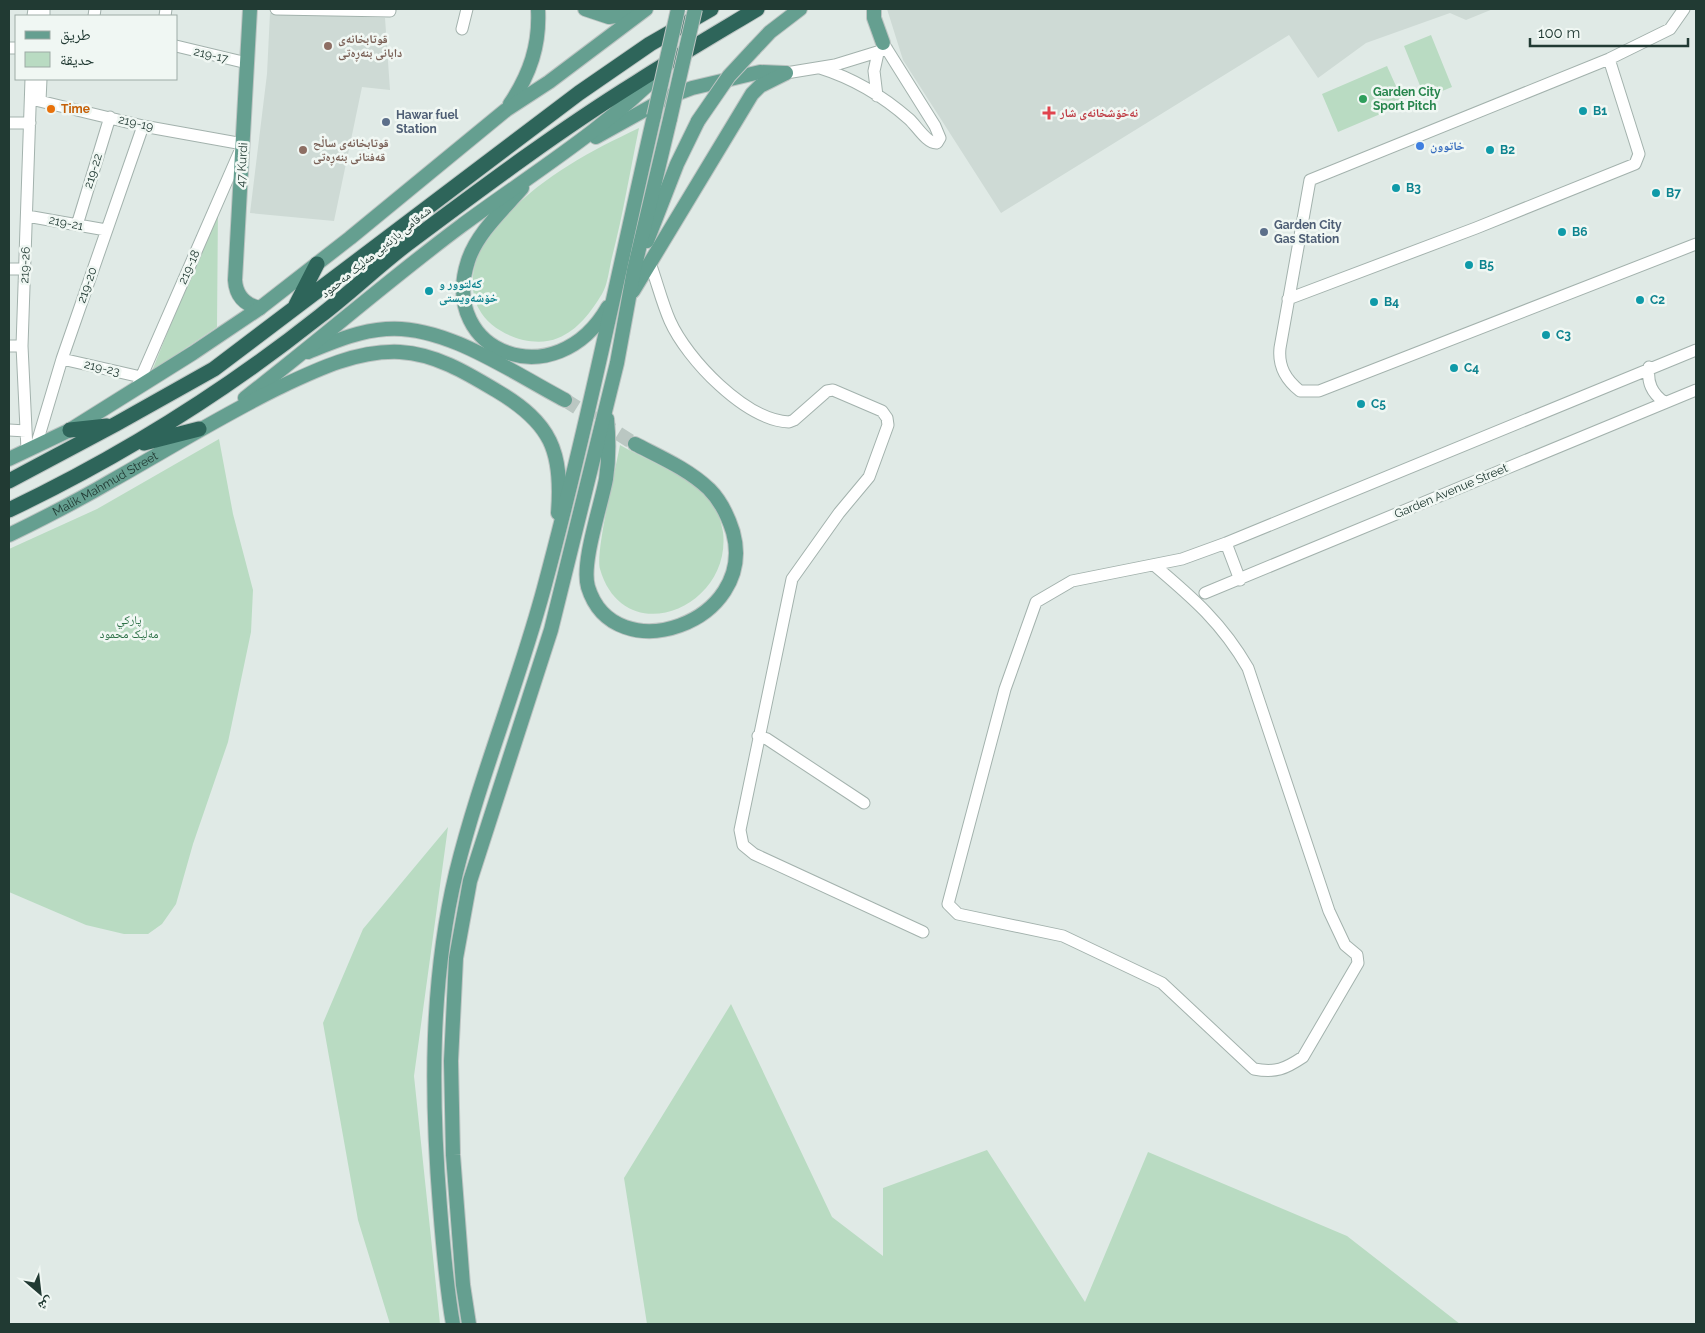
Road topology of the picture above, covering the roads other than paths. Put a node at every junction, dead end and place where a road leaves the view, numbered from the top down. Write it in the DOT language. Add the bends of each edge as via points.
graph roads {
  1 [pos="250,9"];
  2 [pos="276,9"];
  3 [pos="467,9"];
  4 [pos="538,9"];
  5 [pos="585,9"];
  6 [pos="678,9"];
  7 [pos="695,9"];
  8 [pos="711,9"];
  9 [pos="757,9"];
  10 [pos="800,9"];
  11 [pos="874,9"];
  12 [pos="1684,9"];
  13 [pos="643,11"];
  14 [pos="390,12"];
  15 [pos="462,29"];
  16 [pos="178,46"];
  17 [pos="883,48"];
  18 [pos="674,59"];
  19 [pos="1609,59"];
  20 [pos="247,63"];
  21 [pos="820,68"];
  22 [pos="786,73"];
  23 [pos="31,80"];
  24 [pos="41,80"];
  25 [pos="877,96"];
  26 [pos="35,100"];
  27 [pos="506,110"];
  28 [pos="110,117"];
  29 [pos="9,123"];
  30 [pos="30,123"];
  31 [pos="143,126"];
  32 [pos="243,144"];
  33 [pos="566,152"];
  34 [pos="538,170"];
  35 [pos="27,216"];
  36 [pos="77,225"];
  37 [pos="106,230"];
  38 [pos="1696,244"];
  39 [pos="637,256"];
  40 [pos="650,263"];
  41 [pos="317,264"];
  42 [pos="9,269"];
  43 [pos="25,270"];
  44 [pos="613,297"];
  45 [pos="629,298"];
  46 [pos="1288,299"];
  47 [pos="260,308"];
  48 [pos="292,311"];
  49 [pos="9,346"];
  50 [pos="22,346"];
  51 [pos="1696,350"];
  52 [pos="296,357"];
  53 [pos="62,359"];
  54 [pos="1649,367"];
  55 [pos="139,383"];
  56 [pos="1696,390"];
  57 [pos="565,400"];
  58 [pos="1664,402"];
  59 [pos="606,407"];
  60 [pos="116,424"];
  61 [pos="199,429"];
  62 [pos="9,430"];
  63 [pos="70,430"];
  64 [pos="26,431"];
  65 [pos="634,444"];
  66 [pos="133,446"];
  67 [pos="31,448"];
  68 [pos="9,459"];
  69 [pos="9,482"];
  70 [pos="9,510"];
  71 [pos="9,535"];
  72 [pos="1226,543"];
  73 [pos="554,549"];
  74 [pos="1154,565"];
  75 [pos="1240,580"];
  76 [pos="1205,593"];
  77 [pos="534,627"];
  78 [pos="551,630"];
  79 [pos="758,736"];
  80 [pos="864,803"];
  81 [pos="923,932"];
  82 [pos="453,1324"];
  83 [pos="469,1324"];
  1 -- 20 [label="main road, 47 Kurdi"];
  2 -- 14 [label="street"];
  3 -- 15 [label="street"];
  4 -- 27 [label="main road" via="539,30 533,62 522,87"];
  5 -- 13 [label="main road" via="609,17"];
  6 -- 44 [label="main road, bridge"];
  7 -- 39 [label="main road, bridge"];
  8 -- 48 [label="highway, شەقامی بازنەیی مەلیک مەحمود" via="650,44 579,93 352,262"];
  9 -- 18 [label="highway, شەقامی بازنەیی مەلیک مەحمود"];
  10 -- 39 [label="main road, bridge" via="770,32 729,76 698,121 677,164 654,225"];
  11 -- 17 [label="main road"];
  12 -- 19 [label="street" via="1670,28"];
  13 -- 27 [label="main road" via="550,82"];
  16 -- 20 [label="street, 219-17"];
  17 -- 21 [label="street"];
  17 -- 25 [label="street" via="874,71"];
  17 -- 25 [label="street" via="935,126 939,142 929,142 907,117"];
  18 -- 33 [label="main road" via="623,108"];
  18 -- 66 [label="highway, شەقامی بازنەیی مەلیک مەحمود" via="550,140 405,246 251,368"];
  19 -- 46 [label="street" via="1310,180"];
  19 -- 46 [label="street" via="1639,154 1635,164"];
  20 -- 32 [label="main road, 47 Kurdi"];
  21 -- 22 [label="street"];
  21 -- 25 [label="street" via="849,79"];
  22 -- 33 [label="main road" via="760,72 692,88 668,97"];
  22 -- 40 [label="main road" via="760,86 752,94"];
  23 -- 26 [label="street, 219-26"];
  24 -- 26 [label="street"];
  26 -- 28 [label="street, 219-19"];
  26 -- 30 [label="street, 219-26"];
  27 -- 41 [label="main road"];
  28 -- 31 [label="street, 219-19"];
  28 -- 36 [label="street, 219-22"];
  29 -- 30 [label="street"];
  30 -- 35 [label="street, 219-26"];
  31 -- 32 [label="street, 219-19"];
  31 -- 37 [label="street, 219-20"];
  32 -- 47 [label="main road, 47 Kurdi" via="235,286 244,301"];
  32 -- 55 [label="street, 219-18"];
  33 -- 34 [label="main road"];
  34 -- 44 [label="main road" via="484,233 468,260 463,297 472,321 489,343 512,355 550,356 579,341 598,322"];
  34 -- 52 [label="main road" via="393,278"];
  35 -- 36 [label="street, 219-21"];
  35 -- 43 [label="street, 219-26"];
  36 -- 37 [label="street, 219-21"];
  37 -- 53 [label="street, 219-20"];
  38 -- 46 [label="street" via="1312,392 1295,387 1280,366"];
  39 -- 45 [label="main road"];
  40 -- 45 [label="main road"];
  40 -- 79 [label="street" via="670,322 699,365 752,411 789,422 826,391 834,390 882,411 887,418 888,425 869,477 838,513 792,579"];
  41 -- 47 [label="main road"];
  41 -- 48 [label="highway"];
  42 -- 43 [label="street"];
  43 -- 50 [label="street, 219-26"];
  44 -- 73 [label="main road"];
  45 -- 59 [label="main road"];
  47 -- 55 [label="main road"];
  48 -- 60 [label="highway, شەقامی بازنەیی مەلیک مەحمود" via="214,369"];
  49 -- 50 [label="street"];
  50 -- 64 [label="street, 219-26"];
  51 -- 54 [label="street"];
  52 -- 57 [label="main road" via="371,331 415,330 445,337"];
  52 -- 61 [label="main road"];
  53 -- 55 [label="street, 219-23"];
  53 -- 67 [label="street, 219-20"];
  54 -- 58 [label="street" via="1650,386"];
  54 -- 72 [label="street"];
  55 -- 63 [label="main road"];
  56 -- 58 [label="street, Garden Avenue Street"];
  58 -- 75 [label="street, Garden Avenue Street"];
  59 -- 65 [label="main road" via="610,452 586,564 588,588 601,610 620,624 659,632 676,628 705,612 727,589 733,573 736,542 721,504 709,490 665,459"];
  59 -- 78 [label="main road"];
  60 -- 63 [label="highway"];
  60 -- 69 [label="highway, شەقامی بازنەیی مەلیک مەحمود"];
  61 -- 66 [label="highway"];
  61 -- 71 [label="main road, Malik Mahmud Street" via="59,510"];
  61 -- 73 [label="main road" via="259,397 340,361 385,352 420,354 436,359 510,398 535,417 543,429 557,462 558,508"];
  62 -- 64 [label="street"];
  63 -- 67 [label="main road"];
  64 -- 67 [label="street, 219-26"];
  66 -- 70 [label="highway, شەقامی بازنەیی مەلیک مەحمود"];
  67 -- 68 [label="main road"];
  72 -- 74 [label="street"];
  72 -- 75 [label="street"];
  73 -- 77 [label="main road"];
  74 -- 74 [label="street" via="1072,581 1036,602 1006,690 948,904 958,914 1063,936 1162,983 1254,1069 1271,1072 1303,1057 1358,963 1357,955 1345,945 1329,911 1248,668 1231,639 1198,602"];
  75 -- 76 [label="street, Garden Avenue Street"];
  77 -- 78 [label="main road"];
  77 -- 82 [label="main road" via="482,779 456,874 441,948 435,1020 436,1141 447,1288"];
  78 -- 83 [label="main road" via="470,881 456,958 450,1062 453,1155"];
  79 -- 80 [label="street"];
  79 -- 81 [label="street" via="740,830 743,845 754,854"];
}
